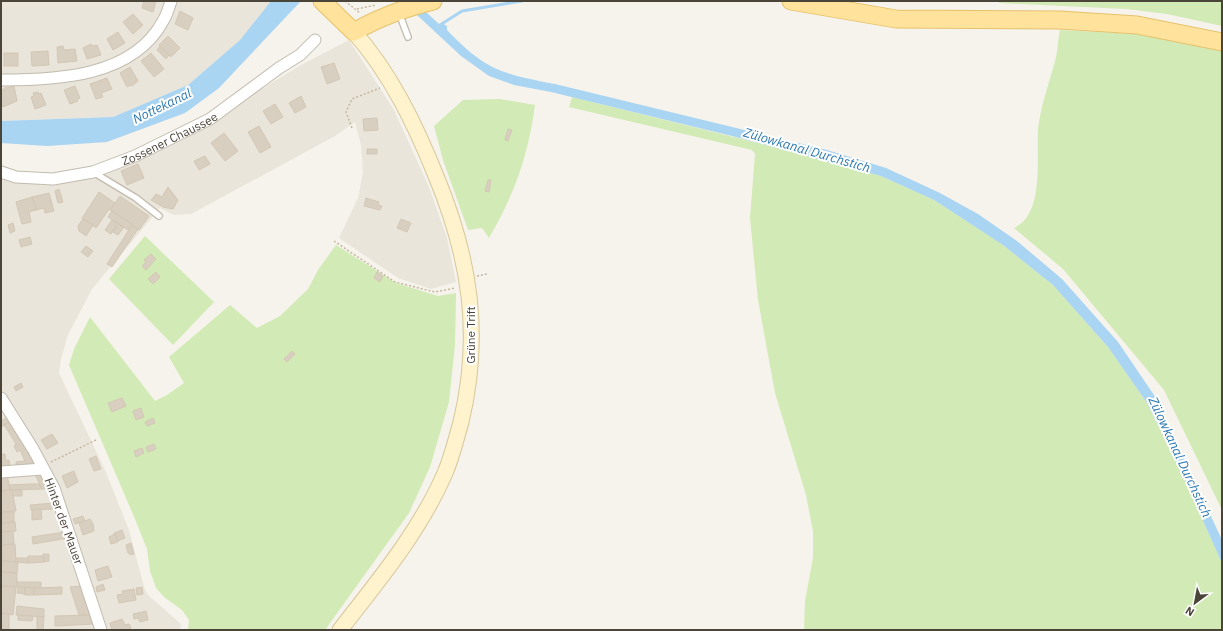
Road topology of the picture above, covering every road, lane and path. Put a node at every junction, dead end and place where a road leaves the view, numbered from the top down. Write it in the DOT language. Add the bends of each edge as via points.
graph roads {
  1 [pos="171,1"];
  2 [pos="322,1"];
  3 [pos="345,1"];
  4 [pos="791,1"];
  5 [pos="430,2"];
  6 [pos="382,3"];
  7 [pos="403,9"];
  8 [pos="354,32"];
  9 [pos="408,37"];
  10 [pos="314,40"];
  11 [pos="1222,42"];
  12 [pos="1,80"];
  13 [pos="386,86"];
  14 [pos="352,128"];
  15 [pos="93,172"];
  16 [pos="2,174"];
  17 [pos="159,216"];
  18 [pos="334,240"];
  19 [pos="469,286"];
  20 [pos="1,398"];
  21 [pos="96,440"];
  22 [pos="43,469"];
  23 [pos="1,472"];
  24 [pos="101,630"];
  25 [pos="340,630"];
  1 -- 12 [label="street" via="163,21 148,40 136,51 111,65 63,77"];
  2 -- 8 [label="main road"];
  3 -- 6 [label="path" via="357,9"];
  4 -- 11 [label="main road" via="896,19 1060,20 1137,25"];
  5 -- 7 [label="main road"];
  7 -- 8 [label="main road" via="368,23"];
  7 -- 9 [label="lane"];
  8 -- 19 [label="main road, Grüne Trift" via="372,53 393,85 419,137 451,217"];
  10 -- 15 [label="street, Zossener Chaussee" via="300,55 210,119 135,156"];
  13 -- 14 [label="path" via="352,99 346,112"];
  15 -- 16 [label="street, Zossener Chaussee" via="53,180"];
  15 -- 17 [label="lane" via="136,198"];
  18 -- 19 [label="path" via="395,282 435,292"];
  19 -- 25 [label="main road, Grüne Trift" via="472,331 470,377 456,441 445,473 411,535"];
  20 -- 22 [label="street, Hinter der Mauer"];
  21 -- 22 [label="path" via="55,459"];
  22 -- 23 [label="street"];
  22 -- 24 [label="street, Hinter der Mauer" via="54,488"];
}
